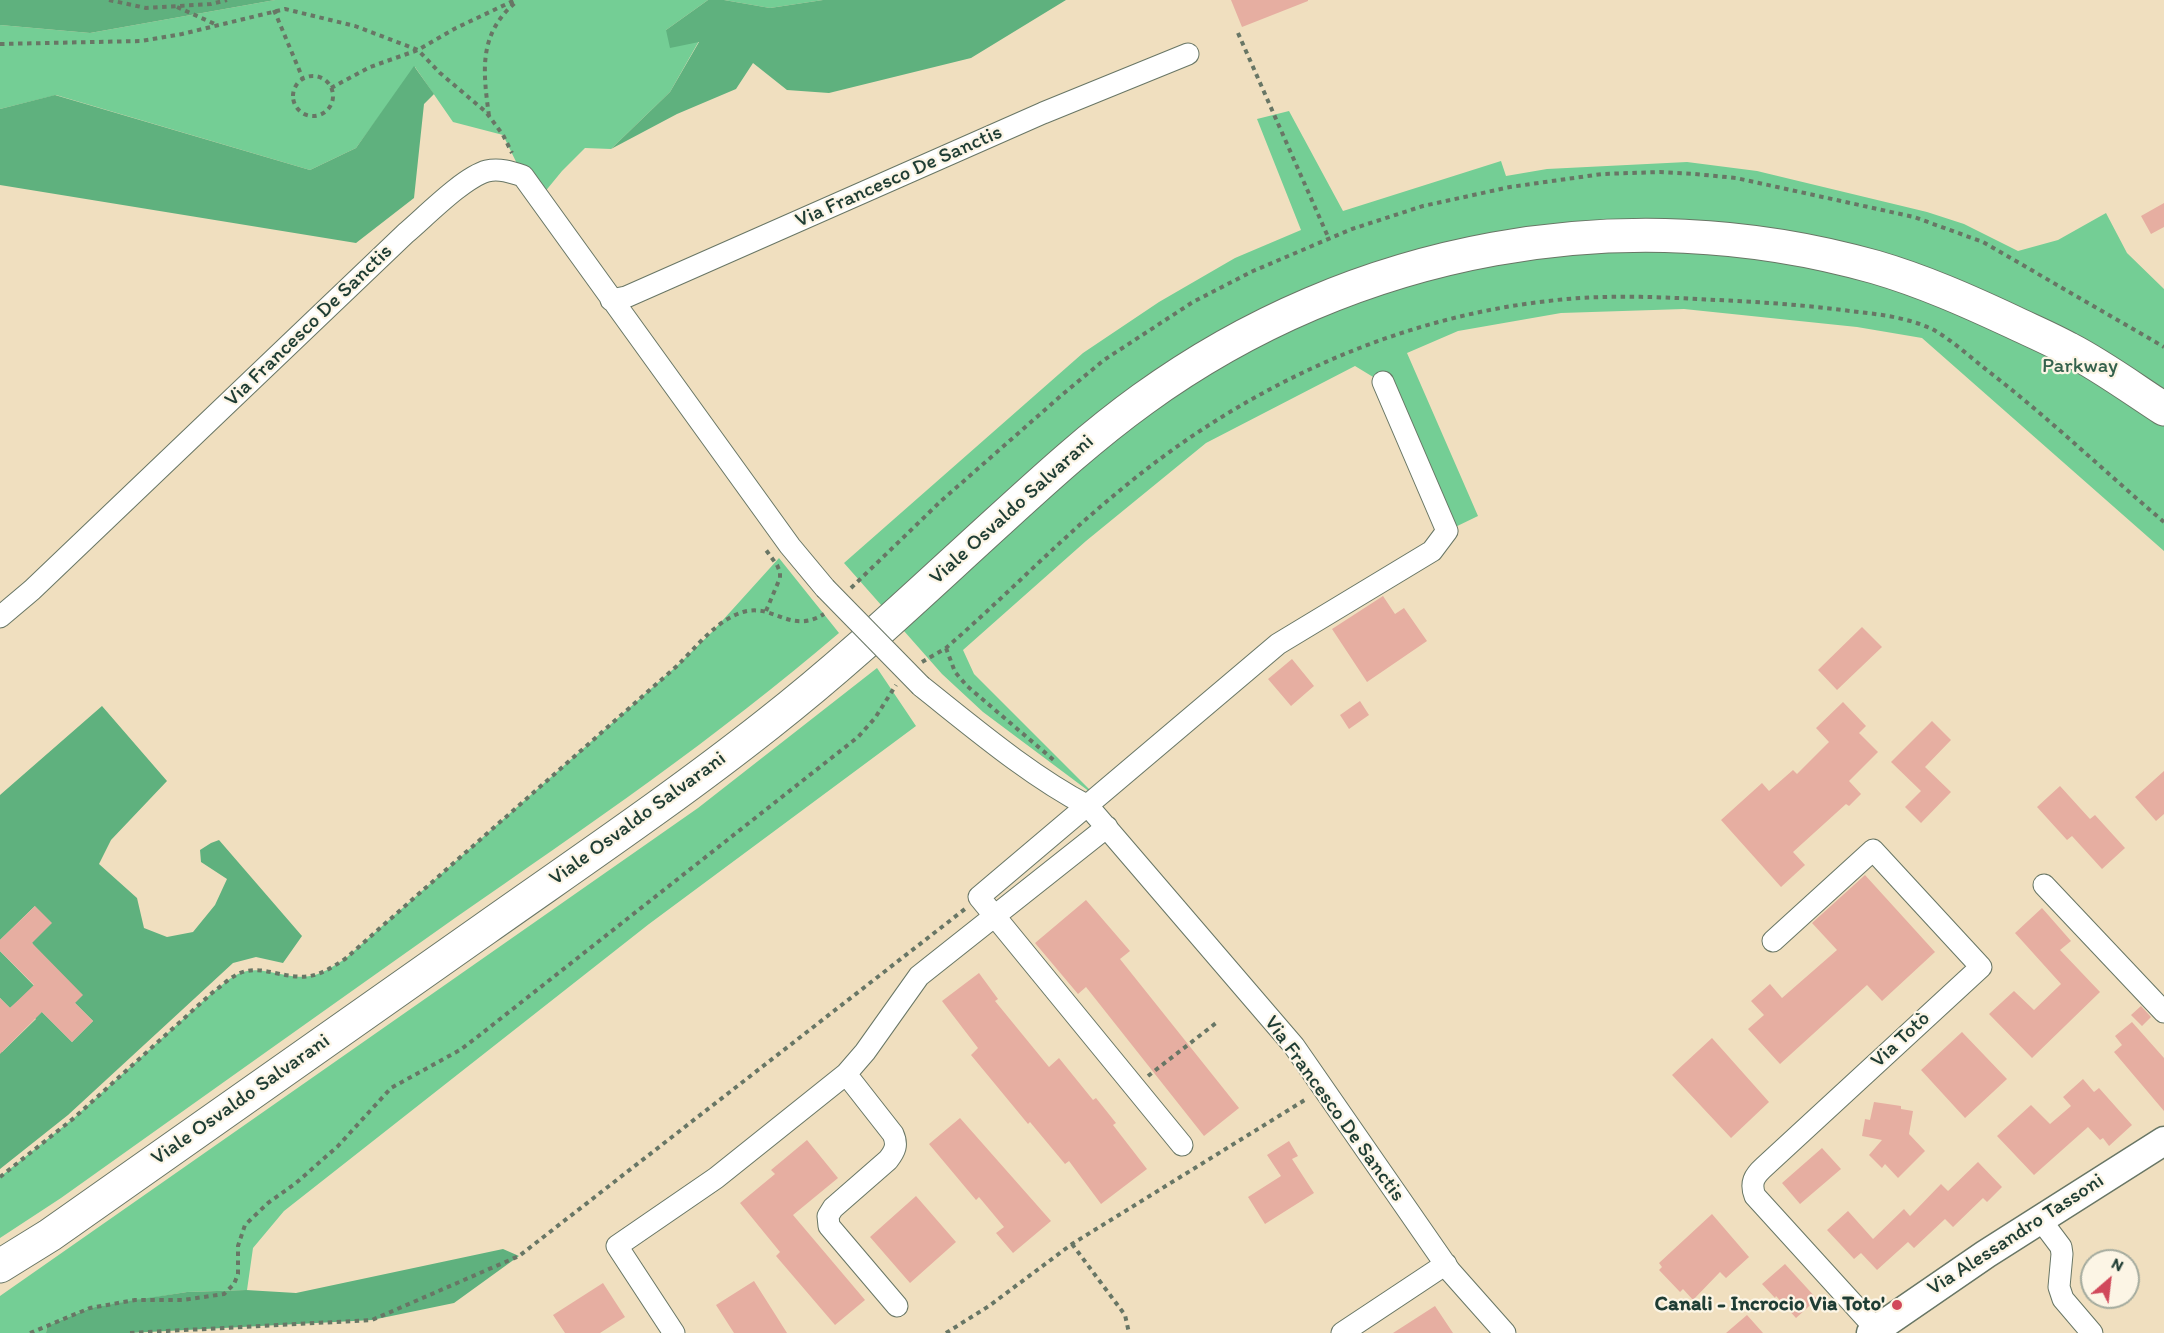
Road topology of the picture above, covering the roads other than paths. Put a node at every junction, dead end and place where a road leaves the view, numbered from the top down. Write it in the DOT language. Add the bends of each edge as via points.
graph roads {
  1 [pos="1188,54"];
  2 [pos="611,300"];
  3 [pos="1383,382"];
  4 [pos="2164,409"];
  5 [pos="0,617"];
  6 [pos="1088,806"];
  7 [pos="1107,827"];
  8 [pos="2044,885"];
  9 [pos="996,917"];
  10 [pos="1773,941"];
  11 [pos="2164,1012"];
  12 [pos="846,1074"];
  13 [pos="2164,1141"];
  14 [pos="1182,1144"];
  15 [pos="2040,1218"];
  16 [pos="1446,1264"];
  17 [pos="0,1266"];
  18 [pos="897,1306"];
  19 [pos="1874,1331"];
  20 [pos="674,1333"];
  21 [pos="1342,1333"];
  22 [pos="1505,1333"];
  23 [pos="2092,1333"];
  1 -- 2 [label="street, Via Francesco De Sanctis" via="1043,113 626,297"];
  2 -- 5 [label="street, Via Francesco De Sanctis" via="523,176 508,170 487,171 468,181 405,233"];
  2 -- 6 [label="street, Via Francesco De Sanctis, bridge" via="790,546 912,682"];
  3 -- 6 [label="street" via="1447,531 1432,551 1278,644"];
  4 -- 17 [label="main road, Viale Osvaldo Salvarani" via="2072,350 1954,294 1876,267 1708,236 1578,238 1477,251 1377,277 1323,297 1231,343 1146,396 1056,469 849,657 725,757 50,1235"];
  6 -- 7 [label="street, Via Francesco De Sanctis"];
  6 -- 9 [label="street" via="979,897"];
  7 -- 9 [label="street"];
  7 -- 16 [label="street, Via Francesco De Sanctis" via="1294,1046"];
  8 -- 11 [label="street"];
  9 -- 12 [label="street" via="919,976"];
  9 -- 14 [label="street"];
  10 -- 19 [label="street, Via Totò" via="1873,850 1981,967 1753,1179 1755,1196"];
  12 -- 18 [label="street" via="893,1134 895,1150 833,1208 828,1216 829,1226"];
  12 -- 20 [label="street" via="716,1178 617,1246"];
  13 -- 15 [label="street, Via Alessandro Tassoni"];
  15 -- 19 [label="street, Via Alessandro Tassoni"];
  15 -- 23 [label="street" via="2061,1247 2059,1287 2063,1299"];
  16 -- 21 [label="street"];
  16 -- 22 [label="street, Via Francesco De Sanctis"];
}
